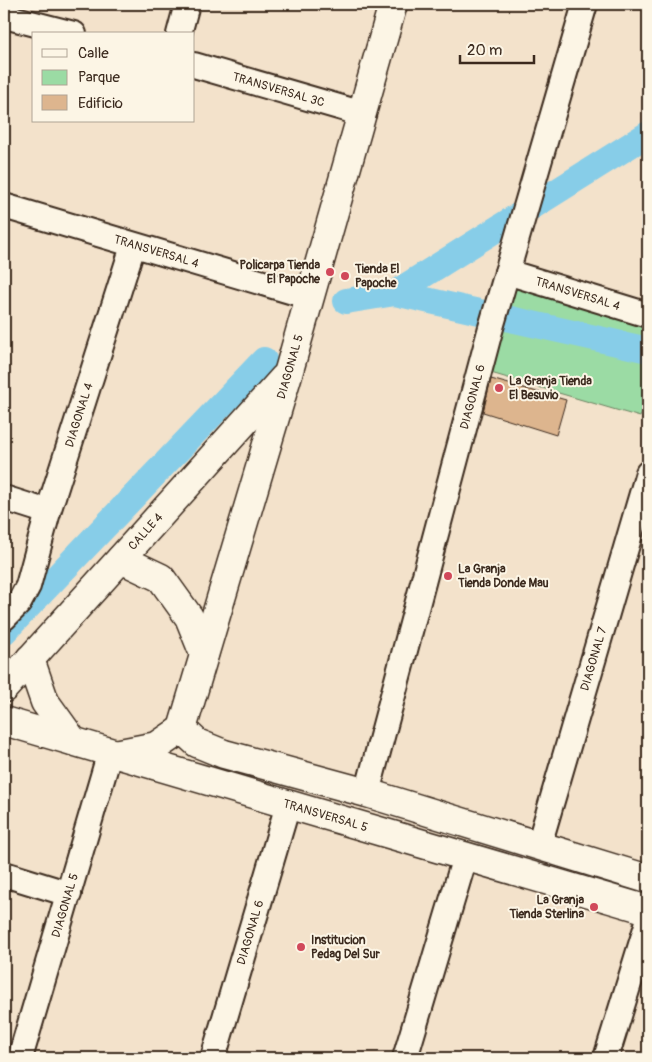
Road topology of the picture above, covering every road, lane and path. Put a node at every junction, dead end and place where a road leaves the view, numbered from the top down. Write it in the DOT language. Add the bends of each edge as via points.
graph roads {
  1 [pos="7,4"];
  2 [pos="187,4"];
  3 [pos="393,4"];
  4 [pos="584,4"];
  5 [pos="4,16"];
  6 [pos="66,32"];
  7 [pos="179,32"];
  8 [pos="195,65"];
  9 [pos="363,114"];
  10 [pos="4,206"];
  11 [pos="133,246"];
  12 [pos="507,272"];
  13 [pos="306,309"];
  14 [pos="648,315"];
  15 [pos="290,366"];
  16 [pos="648,474"];
  17 [pos="4,498"];
  18 [pos="48,512"];
  19 [pos="121,559"];
  20 [pos="4,618"];
  21 [pos="204,654"];
  22 [pos="30,659"];
  23 [pos="4,688"];
  24 [pos="4,721"];
  25 [pos="182,729"];
  26 [pos="73,741"];
  27 [pos="113,753"];
  28 [pos="367,793"];
  29 [pos="288,805"];
  30 [pos="539,845"];
  31 [pos="464,857"];
  32 [pos="4,874"];
  33 [pos="648,879"];
  34 [pos="69,894"];
  35 [pos="648,910"];
  36 [pos="648,922"];
  37 [pos="20,1058"];
  38 [pos="213,1058"];
  39 [pos="405,1058"];
  40 [pos="606,1058"];
  1 -- 5 [label="street"];
  2 -- 7 [label="street"];
  3 -- 9 [label="street, DIAGONAL 5"];
  4 -- 12 [label="street, DIAGONAL 6"];
  5 -- 6 [label="street"];
  8 -- 9 [label="street, TRANSVERSAL 3C"];
  9 -- 13 [label="street, DIAGONAL 5"];
  10 -- 11 [label="street, TRANSVERSAL 4"];
  11 -- 13 [label="street, TRANSVERSAL 4"];
  11 -- 18 [label="street, DIAGONAL 4"];
  12 -- 14 [label="street, TRANSVERSAL 4"];
  12 -- 28 [label="street, DIAGONAL 6"];
  13 -- 15 [label="street, DIAGONAL 5"];
  15 -- 19 [label="street, CALLE 4"];
  15 -- 21 [label="street, DIAGONAL 5"];
  16 -- 30 [label="street, DIAGONAL 7"];
  17 -- 18 [label="street"];
  18 -- 20 [label="street, DIAGONAL 4" via="28,586 19,603"];
  19 -- 21 [label="street" via="161,578 189,617"];
  19 -- 22 [label="street, CALLE 4"];
  21 -- 25 [label="street, DIAGONAL 5"];
  22 -- 23 [label="street, CALLE 4"];
  22 -- 26 [label="street" via="45,702"];
  24 -- 26 [label="street, TRANSVERSAL 5"];
  25 -- 27 [label="street" via="156,746"];
  25 -- 28 [label="street" via="197,743 224,754"];
  26 -- 27 [label="street, TRANSVERSAL 5"];
  27 -- 29 [label="street, TRANSVERSAL 5"];
  27 -- 34 [label="street, DIAGONAL 5"];
  28 -- 30 [label="street"];
  29 -- 31 [label="street, TRANSVERSAL 5"];
  29 -- 38 [label="street, DIAGONAL 6"];
  30 -- 33 [label="street"];
  31 -- 35 [label="street, TRANSVERSAL 5"];
  31 -- 39 [label="street"];
  32 -- 34 [label="street"];
  34 -- 37 [label="street, DIAGONAL 5"];
  36 -- 40 [label="street"];
}
